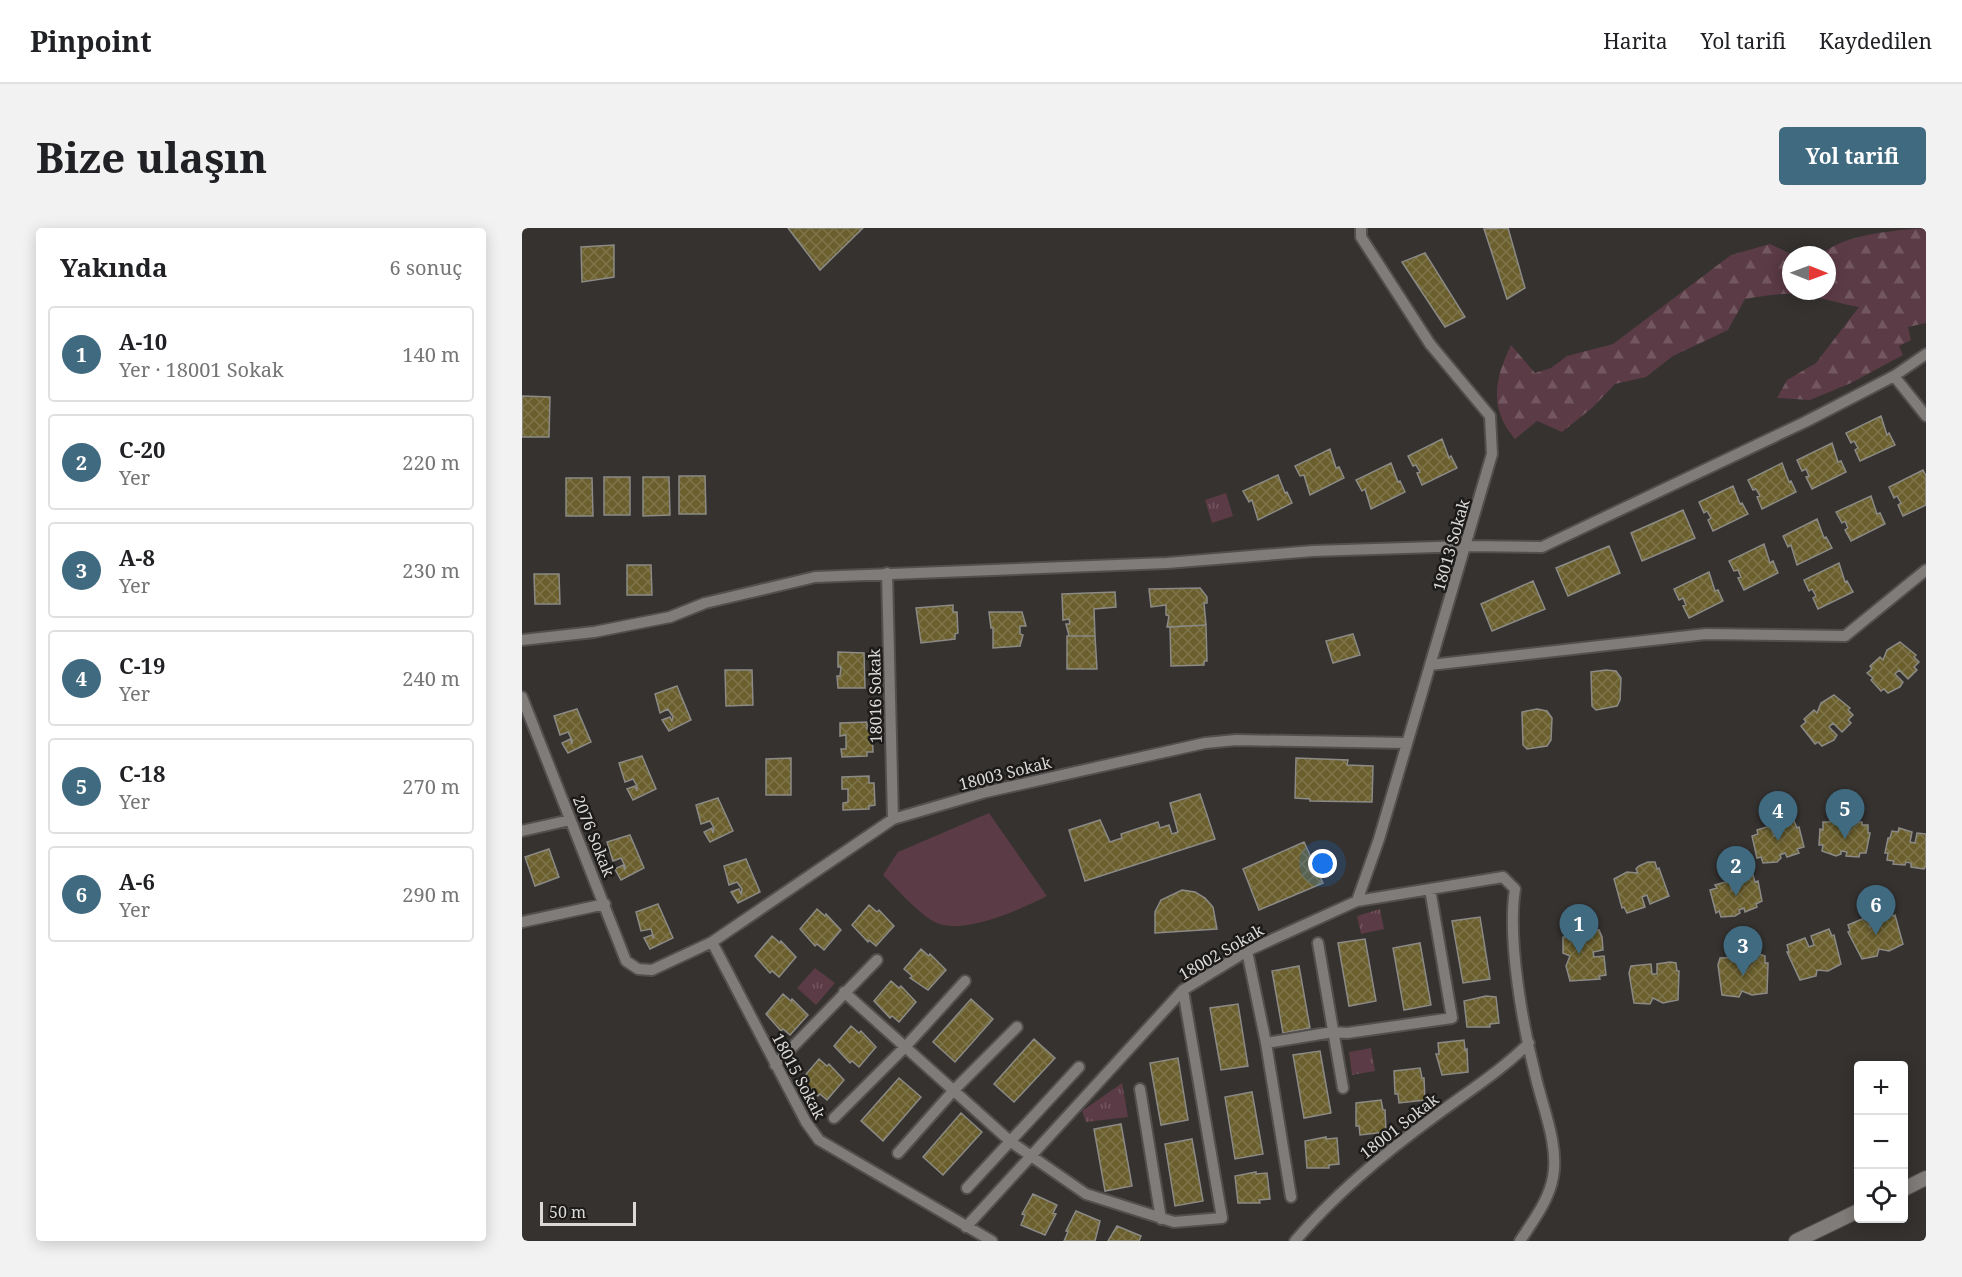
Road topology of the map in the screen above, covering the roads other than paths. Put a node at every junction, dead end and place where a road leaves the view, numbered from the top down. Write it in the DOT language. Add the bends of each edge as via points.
graph roads {
  1 [pos="1361,228"];
  2 [pos="1926,354"];
  3 [pos="1894,376"];
  4 [pos="1926,416"];
  5 [pos="1467,546"];
  6 [pos="1926,570"];
  7 [pos="887,573"];
  8 [pos="522,640"];
  9 [pos="1430,665"];
  10 [pos="522,697"];
  11 [pos="1407,743"];
  12 [pos="893,819"];
  13 [pos="570,820"];
  14 [pos="522,831"];
  15 [pos="1430,889"];
  16 [pos="1357,901"];
  17 [pos="605,904"];
  18 [pos="522,922"];
  19 [pos="712,942"];
  20 [pos="1318,943"];
  21 [pos="1247,951"];
  22 [pos="877,960"];
  23 [pos="652,970"];
  24 [pos="965,981"];
  25 [pos="1183,990"];
  26 [pos="844,992"];
  27 [pos="1017,1027"];
  28 [pos="1333,1032"];
  29 [pos="1266,1043"];
  30 [pos="1529,1043"];
  31 [pos="906,1046"];
  32 [pos="775,1065"];
  33 [pos="1078,1067"];
  34 [pos="1343,1088"];
  35 [pos="1140,1089"];
  36 [pos="954,1090"];
  37 [pos="834,1118"];
  38 [pos="1011,1142"];
  39 [pos="898,1153"];
  40 [pos="1029,1156"];
  41 [pos="1926,1178"];
  42 [pos="1908,1187"];
  43 [pos="967,1188"];
  44 [pos="1291,1197"];
  45 [pos="1854,1212"];
  46 [pos="1161,1219"];
  47 [pos="966,1227"];
  48 [pos="992,1241"];
  49 [pos="1295,1241"];
  50 [pos="1520,1241"];
  51 [pos="1796,1241"];
  1 -- 5 [label="street, 18013 Sokak" via="1361,237 1430,344 1490,416 1492,454"];
  2 -- 3 [label="street"];
  3 -- 4 [label="street"];
  3 -- 5 [label="street" via="1542,547"];
  5 -- 7 [label="street" via="1313,551 1134,565"];
  5 -- 9 [label="street, 18013 Sokak"];
  6 -- 9 [label="street" via="1845,636 1684,635"];
  7 -- 8 [label="street" via="814,577 705,603 670,617 594,632"];
  7 -- 12 [label="street, 18016 Sokak"];
  9 -- 11 [label="street, 18013 Sokak"];
  10 -- 13 [label="street, 2076 Sokak"];
  11 -- 12 [label="street, 18003 Sokak" via="1205,743 986,792"];
  11 -- 16 [label="street, 18013 Sokak"];
  12 -- 19 [label="street, 18003 Sokak"];
  13 -- 14 [label="street"];
  13 -- 17 [label="street, 2076 Sokak"];
  15 -- 16 [label="street, 18002 Sokak"];
  15 -- 28 [label="street" via="1452,1018"];
  15 -- 30 [label="street, 18002 Sokak" via="1503,878 1515,889 1512,936"];
  16 -- 21 [label="street, 18002 Sokak"];
  17 -- 18 [label="street"];
  17 -- 23 [label="street, 2076 Sokak" via="626,961 638,969"];
  19 -- 23 [label="street, 18003 Sokak"];
  19 -- 32 [label="street, 18015 Sokak"];
  20 -- 28 [label="street"];
  21 -- 25 [label="street, 18002 Sokak"];
  21 -- 29 [label="street"];
  22 -- 26 [label="street"];
  24 -- 31 [label="street"];
  25 -- 40 [label="street, 18002 Sokak"];
  25 -- 46 [label="street" via="1222,1218 1174,1222"];
  26 -- 31 [label="street"];
  26 -- 32 [label="street"];
  27 -- 36 [label="street"];
  28 -- 29 [label="street"];
  28 -- 34 [label="street"];
  29 -- 44 [label="street"];
  30 -- 49 [label="street, 18001 Sokak" via="1511,1061 1348,1185"];
  30 -- 50 [label="street" via="1552,1144 1554,1174 1550,1192"];
  31 -- 36 [label="street"];
  31 -- 37 [label="street"];
  32 -- 47 [label="street, 18015 Sokak" via="819,1140"];
  33 -- 38 [label="street"];
  35 -- 46 [label="street"];
  36 -- 38 [label="street"];
  36 -- 39 [label="street"];
  38 -- 40 [label="street"];
  38 -- 43 [label="street"];
  40 -- 46 [label="street" via="1086,1194"];
  40 -- 47 [label="street, 18002 Sokak"];
  41 -- 42 [label="street"];
  45 -- 51 [label="street"];
  47 -- 48 [label="street, 18015 Sokak"];
}
